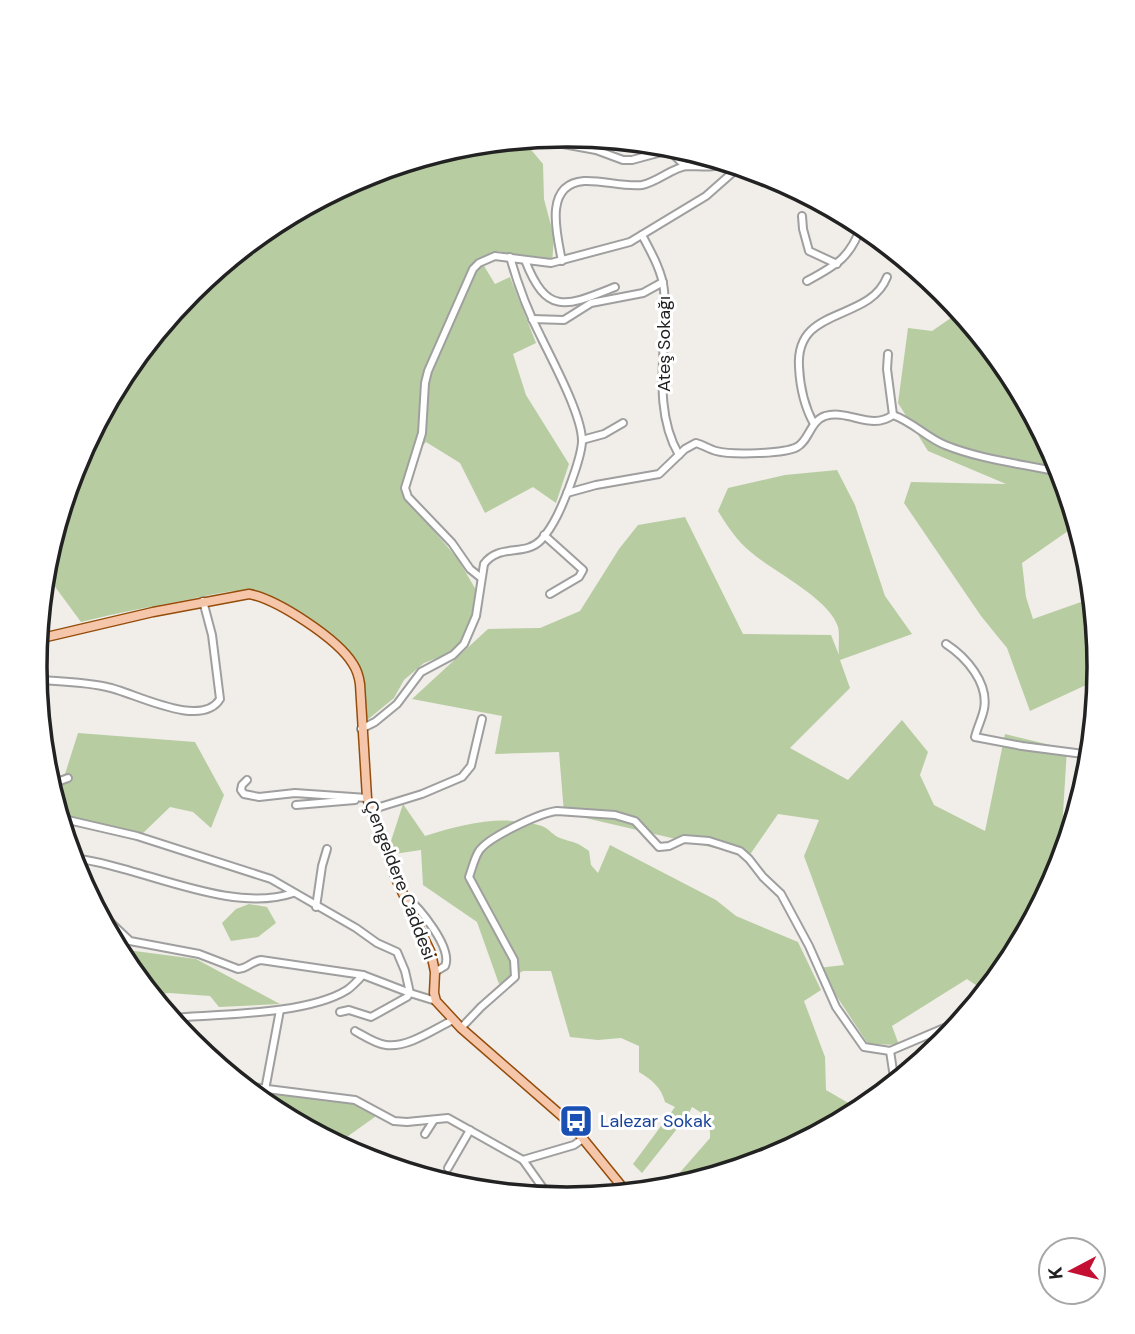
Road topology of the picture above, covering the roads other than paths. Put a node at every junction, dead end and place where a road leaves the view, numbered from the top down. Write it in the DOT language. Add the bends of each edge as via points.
graph roads {
  1 [pos="582,147"];
  2 [pos="651,154"];
  3 [pos="678,159"];
  4 [pos="685,166"];
  5 [pos="712,167"];
  6 [pos="732,173"];
  7 [pos="803,216"];
  8 [pos="642,235"];
  9 [pos="858,235"];
  10 [pos="510,257"];
  11 [pos="525,260"];
  12 [pos="562,261"];
  13 [pos="837,264"];
  14 [pos="887,277"];
  15 [pos="807,281"];
  16 [pos="663,282"];
  17 [pos="615,287"];
  18 [pos="532,319"];
  19 [pos="888,354"];
  20 [pos="894,415"];
  21 [pos="623,423"];
  22 [pos="814,425"];
  23 [pos="582,440"];
  24 [pos="680,455"];
  25 [pos="1049,470"];
  26 [pos="567,493"];
  27 [pos="544,535"];
  28 [pos="480,576"];
  29 [pos="550,594"];
  30 [pos="202,601"];
  31 [pos="48,637"];
  32 [pos="946,644"];
  33 [pos="47,681"];
  34 [pos="482,719"];
  35 [pos="362,729"];
  36 [pos="1080,754"];
  37 [pos="68,778"];
  38 [pos="247,780"];
  39 [pos="60,781"];
  40 [pos="367,798"];
  41 [pos="296,805"];
  42 [pos="370,810"];
  43 [pos="71,821"];
  44 [pos="327,849"];
  45 [pos="85,861"];
  46 [pos="293,893"];
  47 [pos="404,894"];
  48 [pos="316,907"];
  49 [pos="120,931"];
  50 [pos="435,972"];
  51 [pos="363,975"];
  52 [pos="410,993"];
  53 [pos="436,1001"];
  54 [pos="280,1010"];
  55 [pos="340,1012"];
  56 [pos="183,1017"];
  57 [pos="453,1020"];
  58 [pos="461,1028"];
  59 [pos="940,1030"];
  60 [pos="355,1031"];
  61 [pos="890,1051"];
  62 [pos="893,1072"];
  63 [pos="265,1090"];
  64 [pos="434,1120"];
  65 [pos="470,1130"];
  66 [pos="425,1134"];
  67 [pos="584,1138"];
  68 [pos="523,1160"];
  69 [pos="448,1168"];
  70 [pos="620,1184"];
  71 [pos="542,1186"];
  1 -- 2 [label="street" via="623,160"];
  3 -- 4 [label="street"];
  4 -- 5 [label="street"];
  4 -- 12 [label="street" via="642,185 584,181 568,186 556,204"];
  6 -- 8 [label="street" via="706,196"];
  7 -- 13 [label="street" via="809,251"];
  8 -- 12 [label="street"];
  8 -- 16 [label="street, Ateş Sokağı"];
  9 -- 13 [label="street"];
  10 -- 11 [label="street"];
  10 -- 18 [label="street"];
  10 -- 28 [label="street" via="495,256 473,269 428,371 422,433 405,483 408,497"];
  11 -- 12 [label="street"];
  11 -- 17 [label="street" via="541,292 561,303 576,303"];
  13 -- 15 [label="street"];
  14 -- 22 [label="street" via="883,288 862,305 826,320 804,337 798,352 800,383"];
  16 -- 18 [label="street" via="643,293 591,303 564,320"];
  16 -- 24 [label="street, Ateş Sokağı" via="663,395 671,439"];
  18 -- 23 [label="street" via="569,397"];
  19 -- 20 [label="street"];
  20 -- 22 [label="street" via="867,422 832,415"];
  20 -- 25 [label="street" via="944,445"];
  21 -- 23 [label="street"];
  22 -- 24 [label="street" via="794,449 749,454 716,451 696,443"];
  23 -- 26 [label="street"];
  24 -- 26 [label="street" via="659,474"];
  26 -- 27 [label="street"];
  27 -- 28 [label="street" via="533,547 493,555"];
  27 -- 29 [label="street" via="583,570"];
  28 -- 35 [label="street" via="476,616 464,644 421,672 401,700"];
  30 -- 31 [label="main road, Çengeldere Caddesi"];
  30 -- 33 [label="street" via="212,635 217,704 182,711 108,687"];
  30 -- 35 [label="main road, Çengeldere Caddesi" via="260,596 286,608 332,641 357,671"];
  32 -- 36 [label="street" via="966,659 980,685 984,707 975,737"];
  34 -- 42 [label="street" via="471,766 462,777"];
  35 -- 40 [label="main road, Çengeldere Caddesi"];
  37 -- 39 [label="street"];
  38 -- 40 [label="street" via="241,790 250,796 295,793"];
  40 -- 41 [label="street"];
  40 -- 42 [label="main road, Çengeldere Caddesi"];
  42 -- 47 [label="main road, Çengeldere Caddesi"];
  43 -- 46 [label="street" via="137,836 271,879"];
  44 -- 48 [label="street"];
  45 -- 46 [label="street" via="227,897 278,898"];
  46 -- 48 [label="street"];
  47 -- 50 [label="main road, Çengeldere Caddesi" via="426,938"];
  47 -- 50 [label="street" via="433,927 446,957 445,966"];
  48 -- 52 [label="street" via="397,952"];
  49 -- 51 [label="street" via="130,941 200,954 238,970 261,960"];
  50 -- 53 [label="main road, Çengeldere Caddesi"];
  51 -- 52 [label="street"];
  51 -- 54 [label="street" via="346,990"];
  52 -- 53 [label="street"];
  52 -- 55 [label="street" via="371,1017"];
  53 -- 57 [label="main road"];
  54 -- 56 [label="street"];
  54 -- 63 [label="street"];
  57 -- 58 [label="main road"];
  57 -- 60 [label="street" via="404,1043 386,1045"];
  58 -- 61 [label="street" via="516,973 514,960 469,877 480,850 512,827 557,811 635,821 659,847 684,839 740,851 781,894 836,1007 864,1046"];
  58 -- 67 [label="main road"];
  59 -- 61 [label="street"];
  61 -- 62 [label="street"];
  63 -- 64 [label="street" via="355,1100 394,1121"];
  64 -- 65 [label="street" via="448,1118"];
  64 -- 66 [label="street"];
  65 -- 68 [label="street"];
  65 -- 69 [label="street"];
  67 -- 68 [label="street"];
  67 -- 70 [label="main road"];
  68 -- 71 [label="street"];
}
